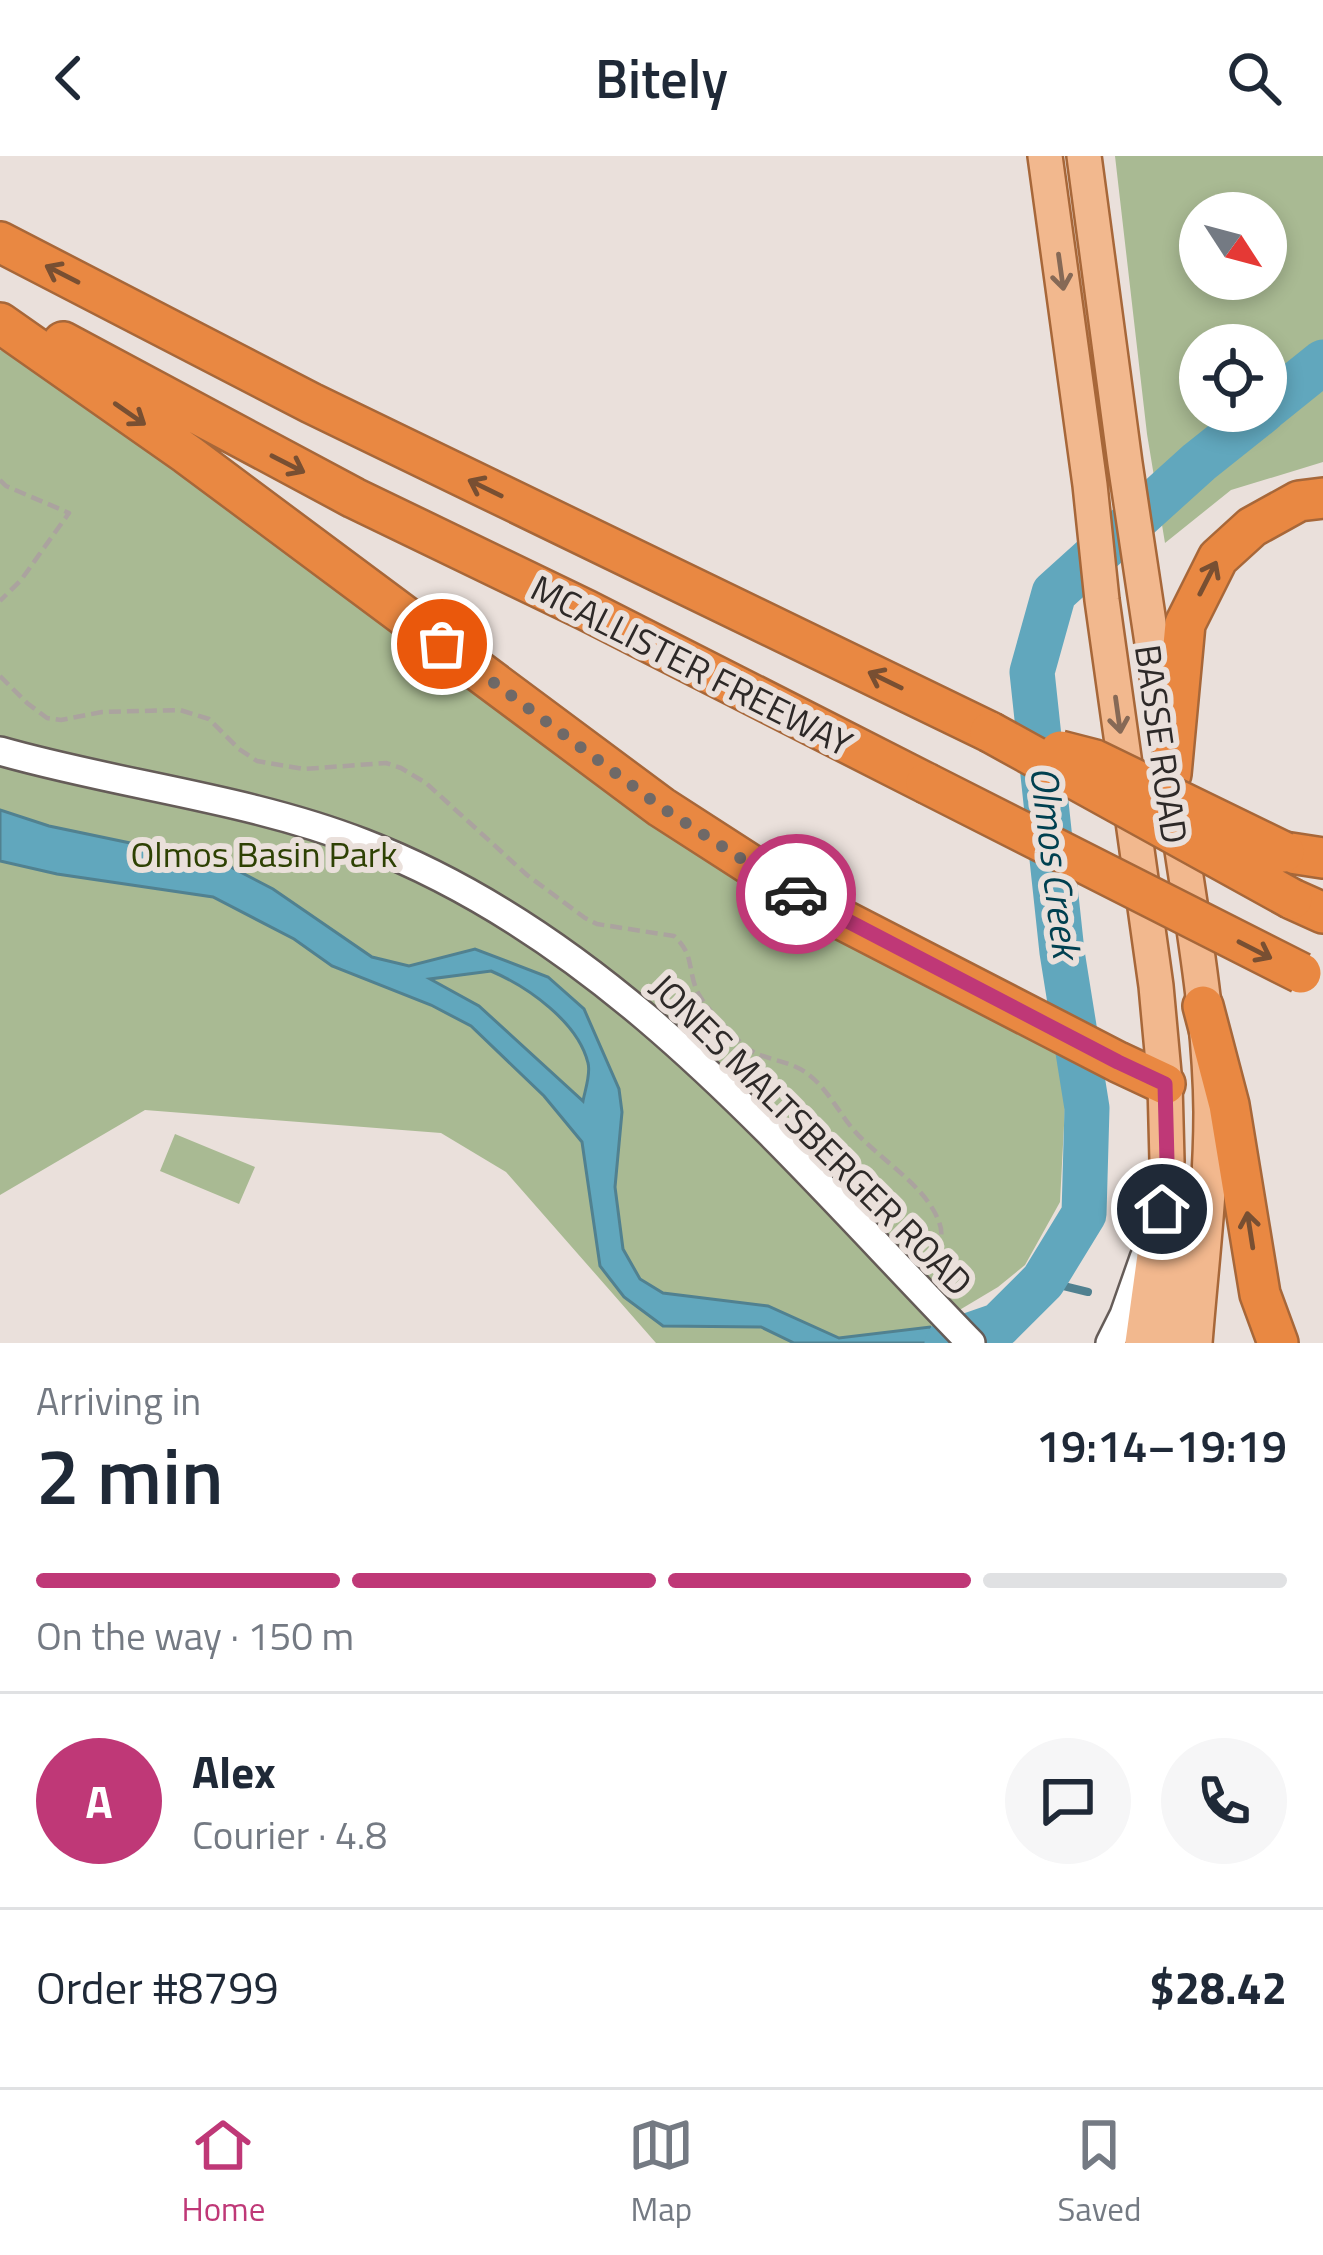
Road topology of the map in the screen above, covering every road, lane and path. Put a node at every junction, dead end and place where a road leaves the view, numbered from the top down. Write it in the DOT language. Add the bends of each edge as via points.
graph roads {
  1 [pos="1045,156"];
  2 [pos="1084,156"];
  3 [pos="0,242"];
  4 [pos="0,308"];
  5 [pos="0,322"];
  6 [pos="0,480"];
  7 [pos="1323,498"];
  8 [pos="0,601"];
  9 [pos="989,732"];
  10 [pos="0,751"];
  11 [pos="1171,773"];
  12 [pos="1323,858"];
  13 [pos="1308,906"];
  14 [pos="1151,948"];
  15 [pos="1312,979"];
  16 [pos="1204,1006"];
  17 [pos="1165,1084"];
  18 [pos="1162,1209"];
  19 [pos="971,1343"];
  20 [pos="1110,1343"];
  21 [pos="1142,1343"];
  22 [pos="1171,1343"];
  23 [pos="1195,1343"];
  24 [pos="1278,1343"];
  1 -- 14 [label="main road, BASSE ROAD, one-way"];
  2 -- 11 [label="main road, BASSE ROAD"];
  9 -- 3 [label="highway, MCALLISTER FREEWAY, one-way"];
  4 -- 15 [label="highway, MCALLISTER FREEWAY, one-way, bridge" via="313,477"];
  5 -- 17 [label="highway, one-way" via="661,807 810,903"];
  6 -- 8 [label="path" via="69,513"];
  11 -- 7 [label="highway, one-way" via="1185,624 1218,558 1252,527 1299,501"];
  9 -- 12 [label="highway, bridge" via="1095,760 1284,852"];
  9 -- 13 [label="highway, MCALLISTER FREEWAY, bridge"];
  10 -- 19 [label="street, JONES MALTSBERGER ROAD" via="295,820 364,843 501,910 628,999 698,1062"];
  11 -- 16 [label="main road, BASSE ROAD"];
  14 -- 17 [label="main road, BASSE ROAD"];
  14 -- 22 [label="main road" via="1184,1054 1187,1102"];
  16 -- 23 [label="main road, BASSE ROAD" via="1210,1111"];
  24 -- 16 [label="highway, one-way" via="1260,1294"];
  17 -- 18 [label="main road, BASSE ROAD"];
  18 -- 20 [label="street"];
  18 -- 21 [label="main road, BASSE ROAD"];
}
